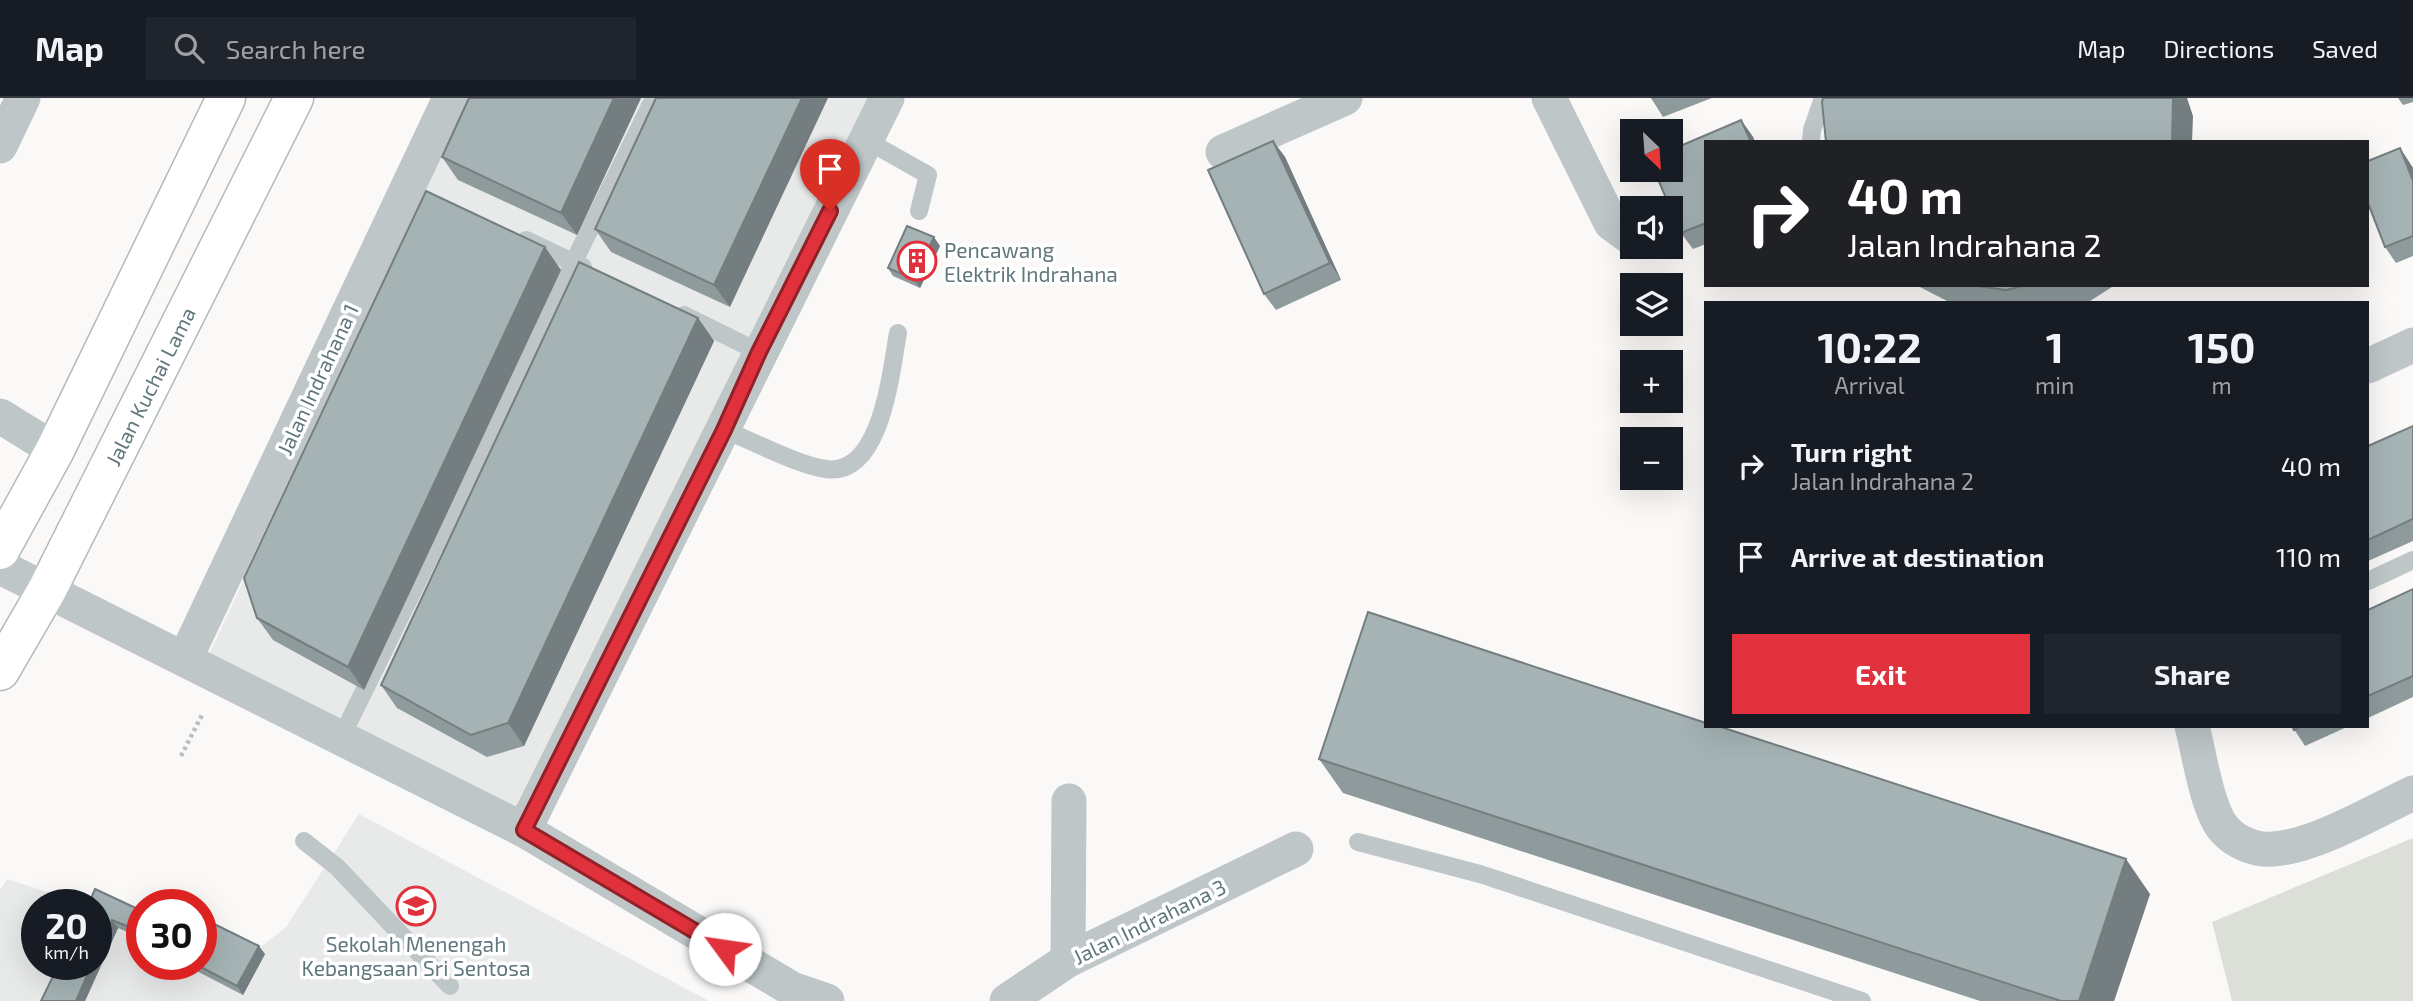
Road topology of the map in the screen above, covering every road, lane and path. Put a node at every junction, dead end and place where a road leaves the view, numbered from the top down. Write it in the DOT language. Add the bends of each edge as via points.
graph roads {
  1 [pos="23,98"];
  2 [pos="226,98"];
  3 [pos="293,98"];
  4 [pos="450,98"];
  5 [pos="654,98"];
  6 [pos="887,98"];
  7 [pos="1345,98"];
  8 [pos="1549,98"];
  9 [pos="1823,98"];
  10 [pos="866,140"];
  11 [pos="1811,140"];
  12 [pos="0,146"];
  13 [pos="1223,152"];
  14 [pos="919,211"];
  15 [pos="1620,231"];
  16 [pos="515,234"];
  17 [pos="573,262"];
  18 [pos="598,274"];
  19 [pos="673,310"];
  20 [pos="898,333"];
  21 [pos="2413,345"];
  22 [pos="759,352"];
  23 [pos="2369,366"];
  24 [pos="0,416"];
  25 [pos="724,430"];
  26 [pos="55,450"];
  27 [pos="0,550"];
  28 [pos="2413,560"];
  29 [pos="0,567"];
  30 [pos="2369,581"];
  31 [pos="47,590"];
  32 [pos="185,659"];
  33 [pos="0,671"];
  34 [pos="206,706"];
  35 [pos="2192,728"];
  36 [pos="341,738"];
  37 [pos="181,756"];
  38 [pos="2413,793"];
  39 [pos="1069,800"];
  40 [pos="524,830"];
  41 [pos="304,841"];
  42 [pos="1358,842"];
  43 [pos="1296,849"];
  44 [pos="1068,960"];
  45 [pos="450,986"];
  46 [pos="827,1001"];
  47 [pos="1007,1001"];
  48 [pos="1863,1001"];
  1 -- 12 [label="street"];
  2 -- 26 [label="main road"];
  3 -- 31 [label="main road, Jalan Kuchai Lama"];
  4 -- 32 [label="street, Jalan Indrahana 1" via="415,186"];
  5 -- 17 [label="lane"];
  6 -- 10 [label="street"];
  7 -- 13 [label="street"];
  8 -- 15 [label="street" via="1611,223"];
  9 -- 11 [label="lane"];
  10 -- 14 [label="lane" via="928,175"];
  10 -- 22 [label="street"];
  16 -- 17 [label="lane"];
  17 -- 18 [label="lane"];
  17 -- 36 [label="lane"];
  19 -- 22 [label="lane"];
  20 -- 25 [label="lane" via="882,415 869,444 845,467 813,466"];
  21 -- 23 [label="street"];
  22 -- 25 [label="street"];
  24 -- 26 [label="street"];
  25 -- 40 [label="street"];
  26 -- 27 [label="main road"];
  28 -- 30 [label="lane"];
  29 -- 31 [label="street"];
  31 -- 32 [label="street"];
  31 -- 33 [label="main road, Jalan Kuchai Lama"];
  32 -- 36 [label="street"];
  34 -- 37 [label="path"];
  35 -- 38 [label="street" via="2214,810 2224,829 2244,845 2271,850 2324,834"];
  36 -- 40 [label="street"];
  39 -- 44 [label="street"];
  40 -- 46 [label="street" via="792,989"];
  41 -- 45 [label="lane" via="337,867"];
  42 -- 48 [label="lane" via="1480,874"];
  43 -- 44 [label="street, Jalan Indrahana 3"];
  44 -- 47 [label="street, Jalan Indrahana 3"];
}
